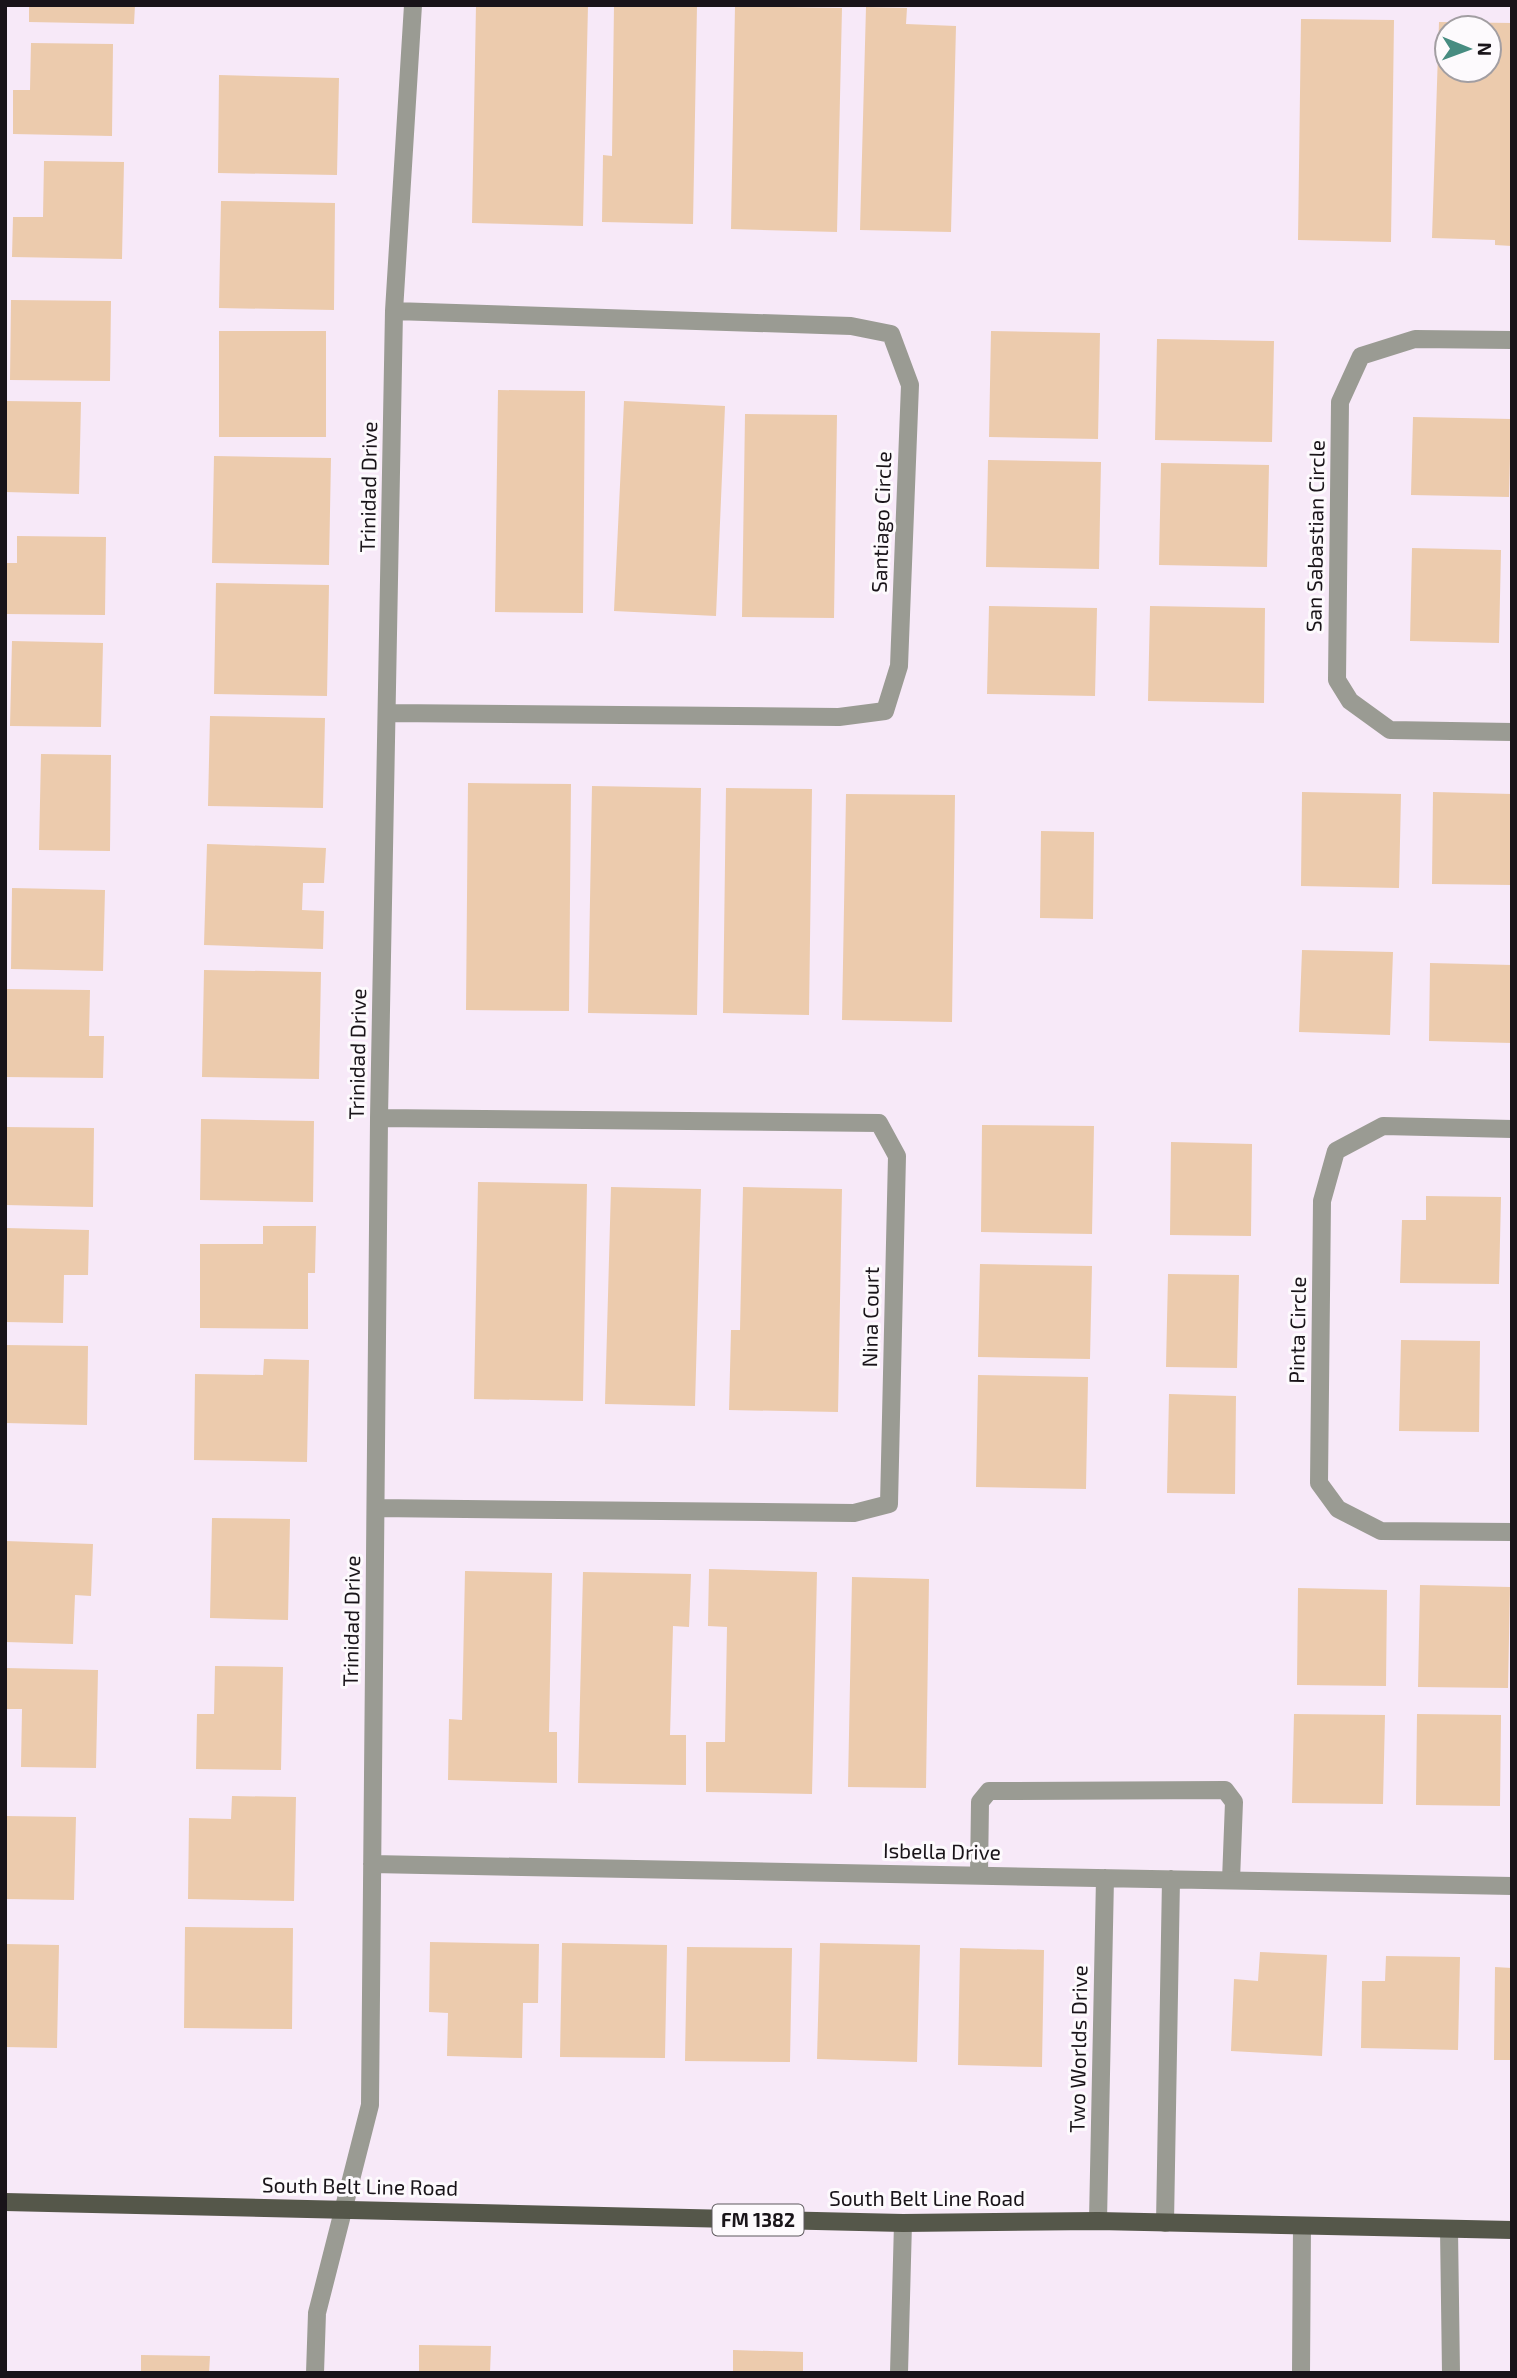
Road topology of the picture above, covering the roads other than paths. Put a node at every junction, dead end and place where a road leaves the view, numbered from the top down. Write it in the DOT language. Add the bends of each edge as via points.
graph roads {
  1 [pos="413,5"];
  2 [pos="394,311"];
  3 [pos="1512,340"];
  4 [pos="387,713"];
  5 [pos="1512,732"];
  6 [pos="379,1118"];
  7 [pos="1512,1129"];
  8 [pos="376,1508"];
  9 [pos="1512,1532"];
  10 [pos="372,1864"];
  11 [pos="979,1875"];
  12 [pos="1105,1878"];
  13 [pos="1171,1879"];
  14 [pos="1231,1880"];
  15 [pos="1512,1886"];
  16 [pos="5,2202"];
  17 [pos="341,2209"];
  18 [pos="1098,2221"];
  19 [pos="903,2223"];
  20 [pos="1165,2223"];
  21 [pos="1302,2226"];
  22 [pos="1449,2229"];
  23 [pos="1512,2230"];
  24 [pos="315,2373"];
  25 [pos="899,2373"];
  26 [pos="1301,2373"];
  27 [pos="1451,2373"];
  1 -- 2 [label="street, Trinidad Drive"];
  2 -- 4 [label="street, Trinidad Drive"];
  2 -- 4 [label="street, Santiago Circle" via="851,327 891,334 910,385 899,666 885,711 839,717"];
  3 -- 5 [label="street, San Sabastian Circle" via="1415,339 1361,356 1340,402 1337,666 1337,680 1350,701 1390,730"];
  4 -- 6 [label="street, Trinidad Drive"];
  6 -- 8 [label="street, Trinidad Drive"];
  6 -- 8 [label="street, Nina Court" via="879,1123 897,1156 889,1504 854,1513"];
  7 -- 9 [label="street, Pinta Circle" via="1383,1126 1336,1151 1322,1201 1319,1483 1338,1509 1381,1531"];
  8 -- 10 [label="street, Trinidad Drive"];
  10 -- 11 [label="street, Isbella Drive"];
  10 -- 17 [label="street, Trinidad Drive" via="370,2105"];
  11 -- 12 [label="street, Isbella Drive"];
  11 -- 14 [label="street" via="980,1802 989,1791 1224,1790 1234,1802"];
  12 -- 13 [label="street, Isbella Drive"];
  12 -- 18 [label="street, Two Worlds Drive"];
  13 -- 14 [label="street, Isbella Drive"];
  13 -- 20 [label="street"];
  14 -- 15 [label="street, Isbella Drive"];
  16 -- 17 [label="main road, South Belt Line Road / FM 1382"];
  17 -- 19 [label="main road, South Belt Line Road / FM 1382"];
  17 -- 24 [label="street, Trinidad Drive" via="317,2313"];
  18 -- 19 [label="main road, South Belt Line Road / FM 1382"];
  18 -- 20 [label="main road, South Belt Line Road / FM 1382"];
  19 -- 25 [label="street"];
  20 -- 21 [label="main road, South Belt Line Road / FM 1382"];
  21 -- 22 [label="main road, South Belt Line Road / FM 1382"];
  21 -- 26 [label="street"];
  22 -- 23 [label="main road, South Belt Line Road / FM 1382"];
  22 -- 27 [label="street"];
}
